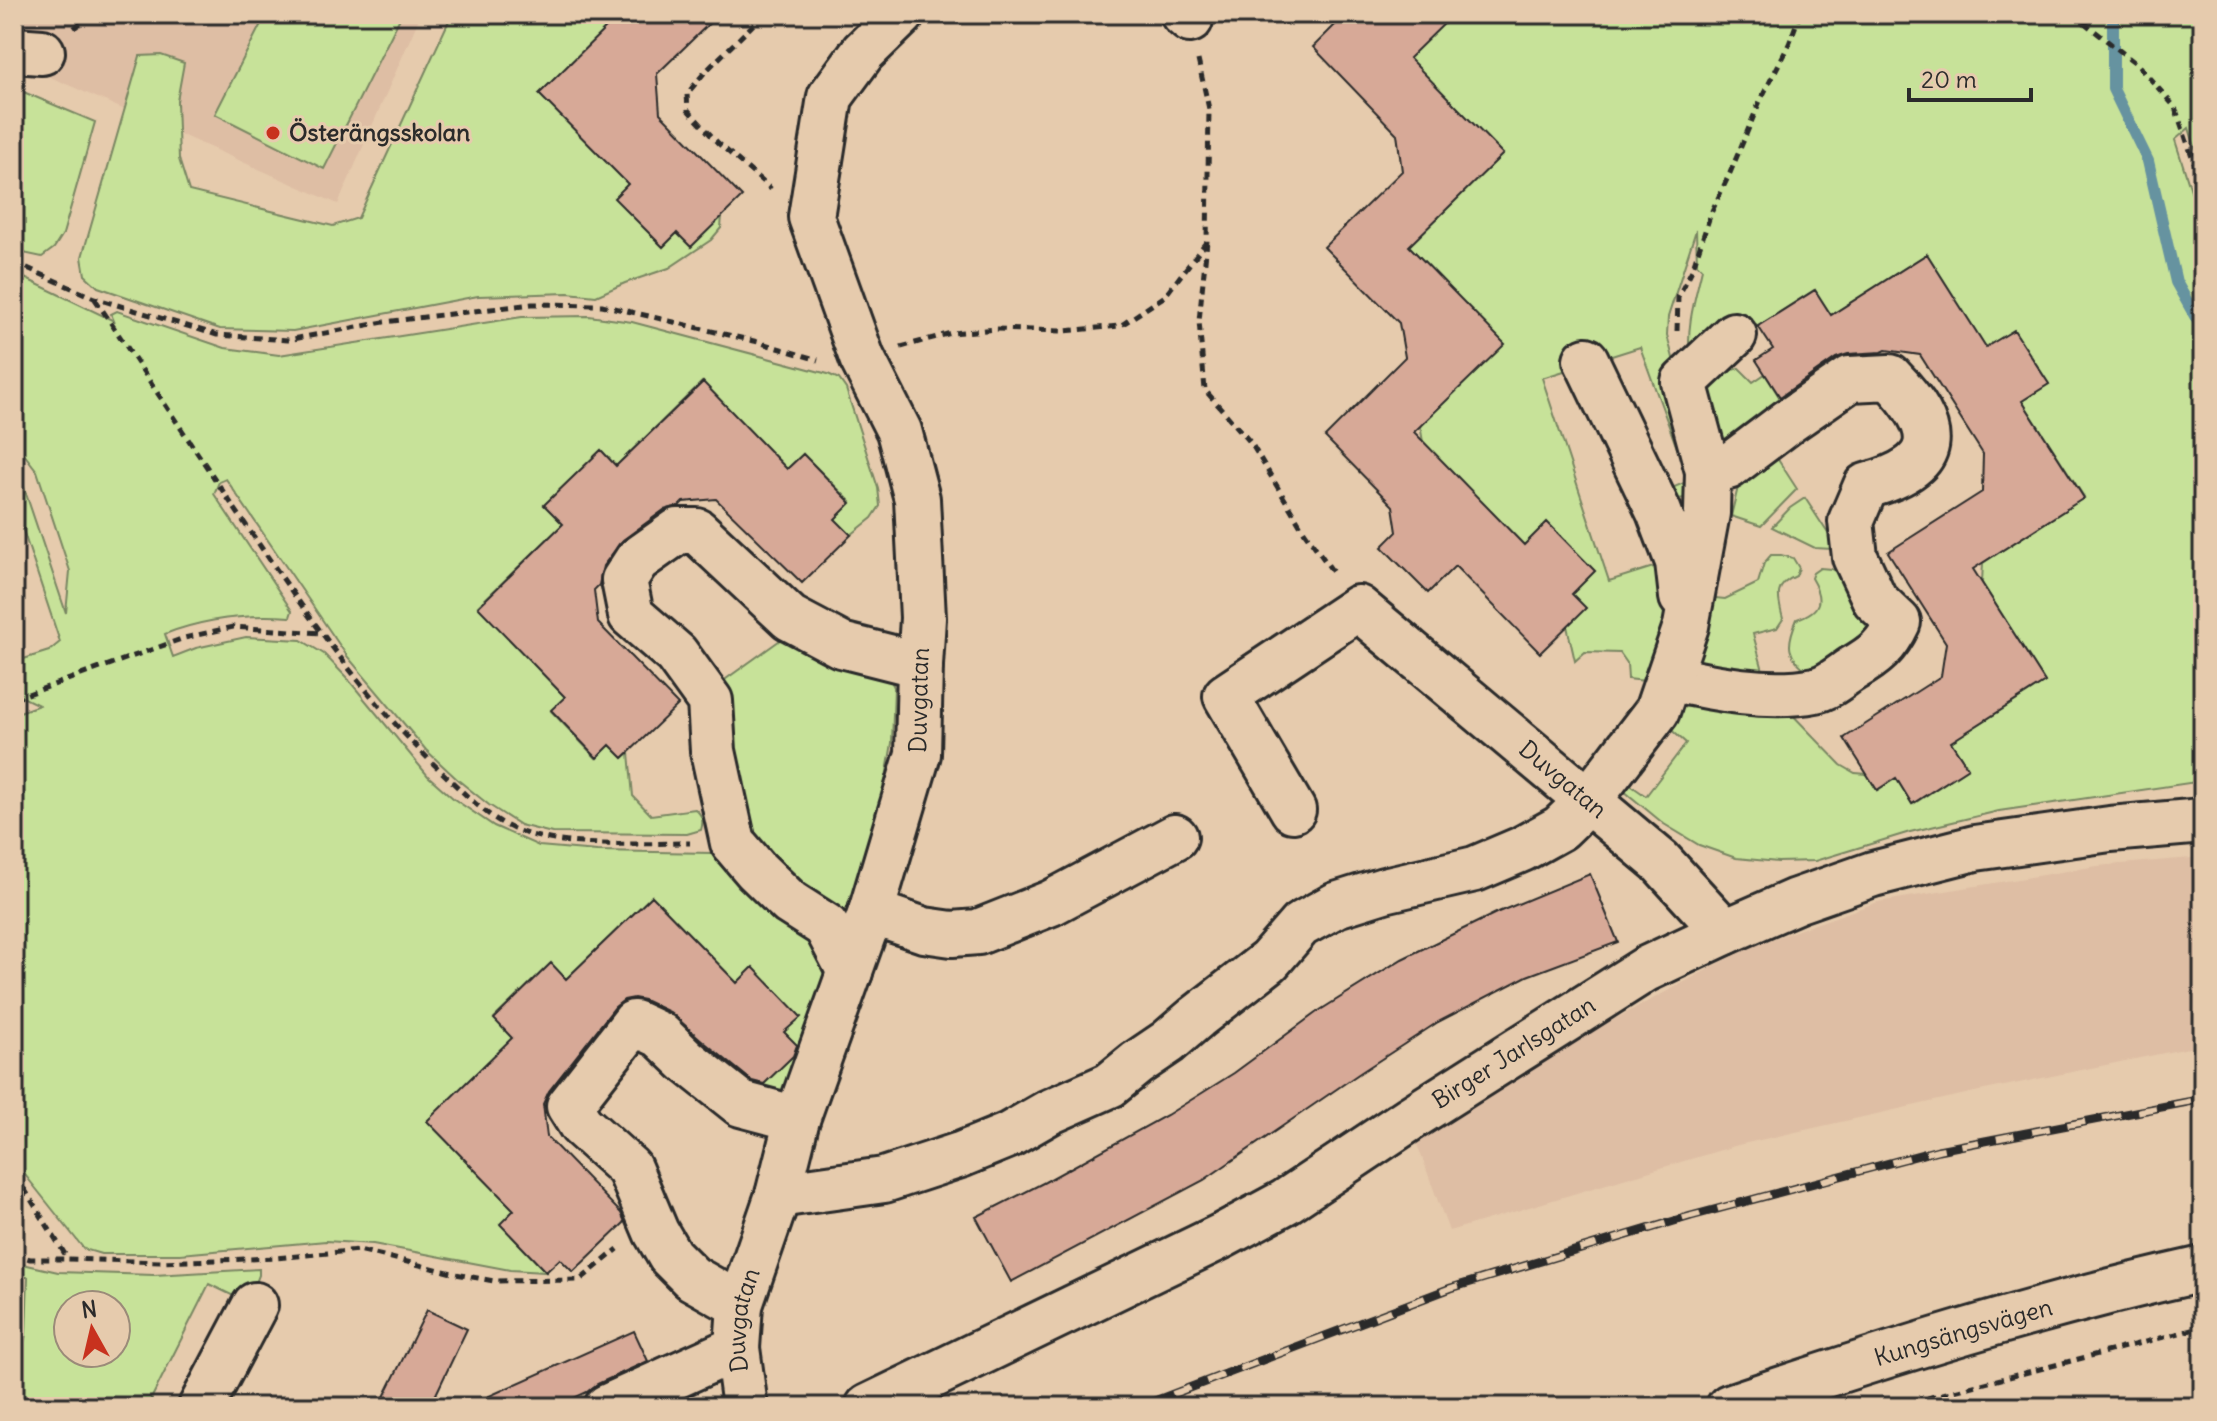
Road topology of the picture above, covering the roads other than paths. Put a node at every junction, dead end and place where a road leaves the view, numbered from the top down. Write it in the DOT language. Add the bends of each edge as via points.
graph roads {
  1 [pos="902,14"];
  2 [pos="1734,335"];
  3 [pos="1586,360"];
  4 [pos="1708,471"];
  5 [pos="1686,626"];
  6 [pos="920,665"];
  7 [pos="1669,678"];
  8 [pos="1589,800"];
  9 [pos="1293,810"];
  10 [pos="2203,821"];
  11 [pos="1175,837"];
  12 [pos="871,912"];
  13 [pos="1725,932"];
  14 [pos="850,972"];
  15 [pos="797,1119"];
  16 [pos="778,1195"];
  17 [pos="2203,1269"];
  18 [pos="255,1305"];
  19 [pos="740,1305"];
  20 [pos="737,1348"];
  21 [pos="201,1407"];
  22 [pos="607,1407"];
  23 [pos="745,1407"];
  24 [pos="868,1407"];
  25 [pos="1729,1407"];
  1 -- 6 [label="street, Duvgatan" via="863,52 830,97 811,217 862,358 899,431 917,499"];
  2 -- 4 [label="street" via="1684,382"];
  3 -- 5 [label="street" via="1664,524 1678,562"];
  4 -- 5 [label="street" via="1707,513"];
  4 -- 7 [label="street" via="1728,467 1850,379 1890,377 1924,422 1928,444 1919,462 1866,486 1851,521 1855,557 1875,600 1898,622 1889,642 1818,690 1729,691"];
  5 -- 7 [label="street"];
  6 -- 12 [label="street, Duvgatan" via="918,754"];
  6 -- 14 [label="street" via="841,645 790,618 697,531 678,531 637,560 624,580 631,615 676,654 710,701 713,751 733,843 790,903 826,926"];
  7 -- 8 [label="street" via="1657,711"];
  8 -- 9 [label="street, Duvgatan" via="1358,608 1226,696"];
  8 -- 13 [label="street, Duvgatan" via="1660,861"];
  8 -- 16 [label="street" via="1560,828 1522,849 1475,869 1336,905 1300,925 1269,961 1110,1085 1009,1135 884,1180"];
  10 -- 13 [label="street, Birger Jarlsgatan" via="1975,848 1873,874"];
  11 -- 12 [label="street" via="1051,903 978,932 924,930"];
  12 -- 14 [label="street, Duvgatan"];
  13 -- 24 [label="street, Birger Jarlsgatan" via="1646,969 1285,1202"];
  14 -- 15 [label="street, Duvgatan"];
  15 -- 16 [label="street, Duvgatan"];
  15 -- 19 [label="street" via="741,1104 660,1035 634,1023 569,1106 581,1125 629,1168 670,1256 692,1278"];
  16 -- 19 [label="street, Duvgatan"];
  17 -- 25 [label="street, Kungsängsvägen" via="1974,1329"];
  18 -- 21 [label="street"];
  19 -- 20 [label="street, Duvgatan"];
  20 -- 22 [label="street"];
  20 -- 23 [label="street, Duvgatan"];
}
